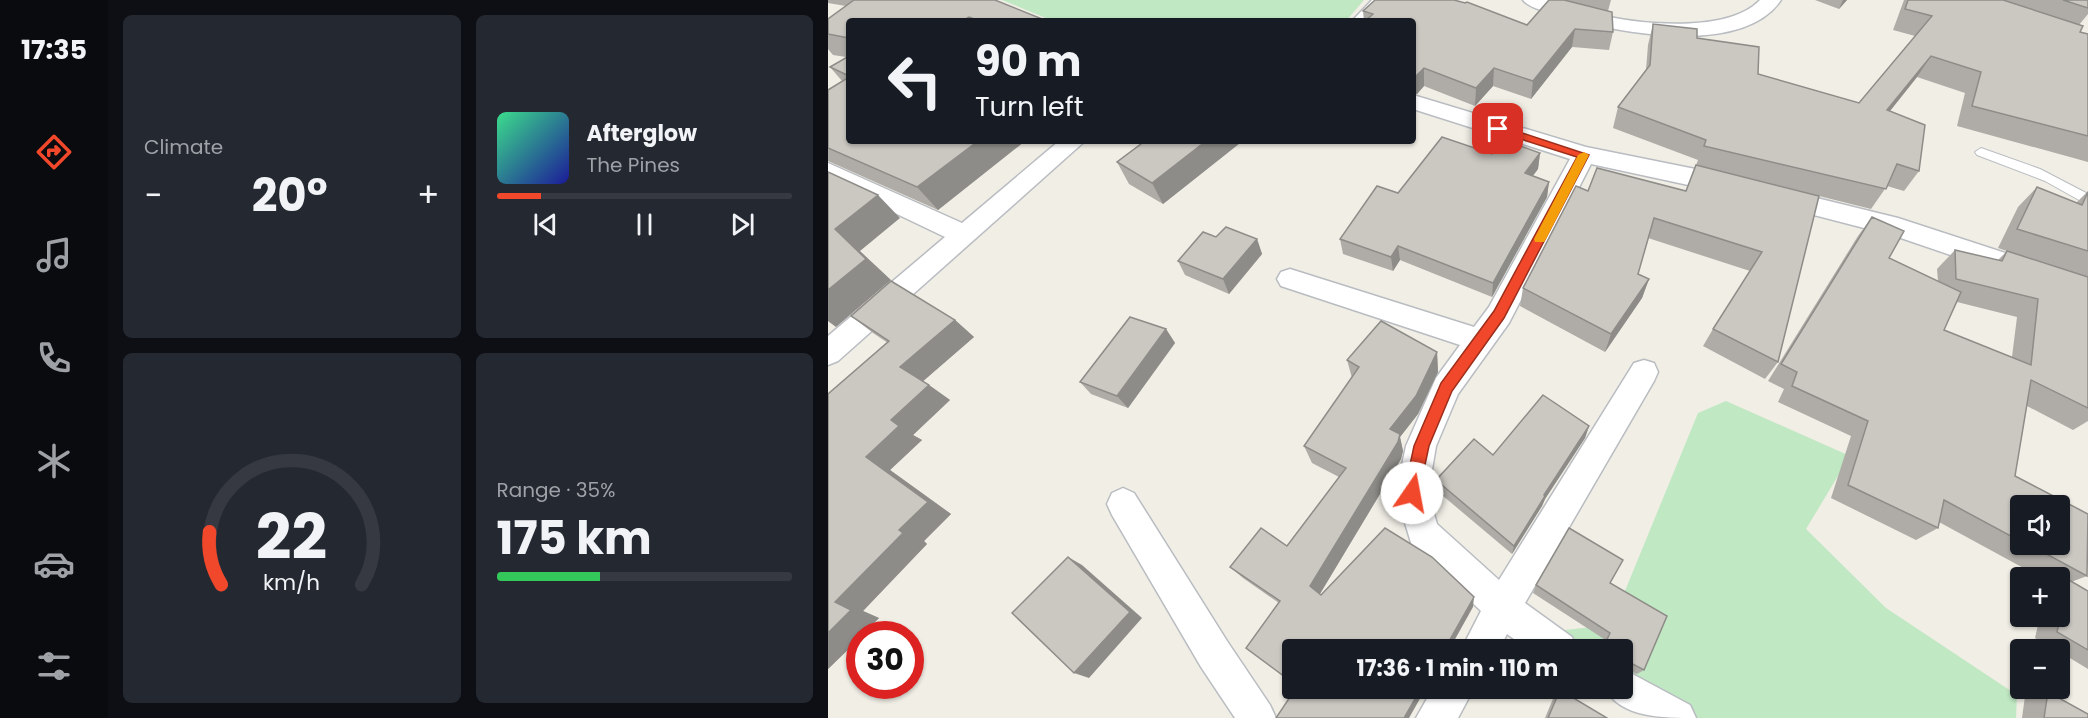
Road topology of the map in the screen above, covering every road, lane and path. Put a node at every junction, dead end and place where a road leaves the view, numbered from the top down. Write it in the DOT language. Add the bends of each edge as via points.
graph roads {
  1 [pos="1383,0"];
  2 [pos="1533,0"];
  3 [pos="1772,0"];
  4 [pos="1365,18"];
  5 [pos="1416,103"];
  6 [pos="1070,144"];
  7 [pos="1981,152"];
  8 [pos="1584,155"];
  9 [pos="828,171"];
  10 [pos="2088,200"];
  11 [pos="964,235"];
  12 [pos="1290,279"];
  13 [pos="2087,285"];
  14 [pos="1480,340"];
  15 [pos="828,353"];
  16 [pos="1644,372"];
  17 [pos="1123,504"];
  18 [pos="1502,608"];
  19 [pos="1485,639"];
  20 [pos="1544,639"];
  21 [pos="1633,694"];
  22 [pos="1448,699"];
  23 [pos="1257,718"];
  24 [pos="1435,718"];
  25 [pos="1677,718"];
  1 -- 4 [label="street"];
  2 -- 3 [label="street" via="1622,25 1717,27 1751,17"];
  5 -- 8 [label="street"];
  6 -- 11 [label="street"];
  7 -- 10 [label="lane" via="2034,171"];
  8 -- 13 [label="street" via="1688,175 1898,227"];
  8 -- 14 [label="street" via="1499,315"];
  9 -- 11 [label="street"];
  11 -- 15 [label="street"];
  12 -- 14 [label="street"];
  14 -- 18 [label="street" via="1446,387 1421,446 1412,493 1424,534"];
  16 -- 18 [label="street"];
  17 -- 23 [label="street"];
  18 -- 19 [label="street"];
  18 -- 20 [label="street"];
  21 -- 25 [label="street"];
  22 -- 24 [label="street"];
}
